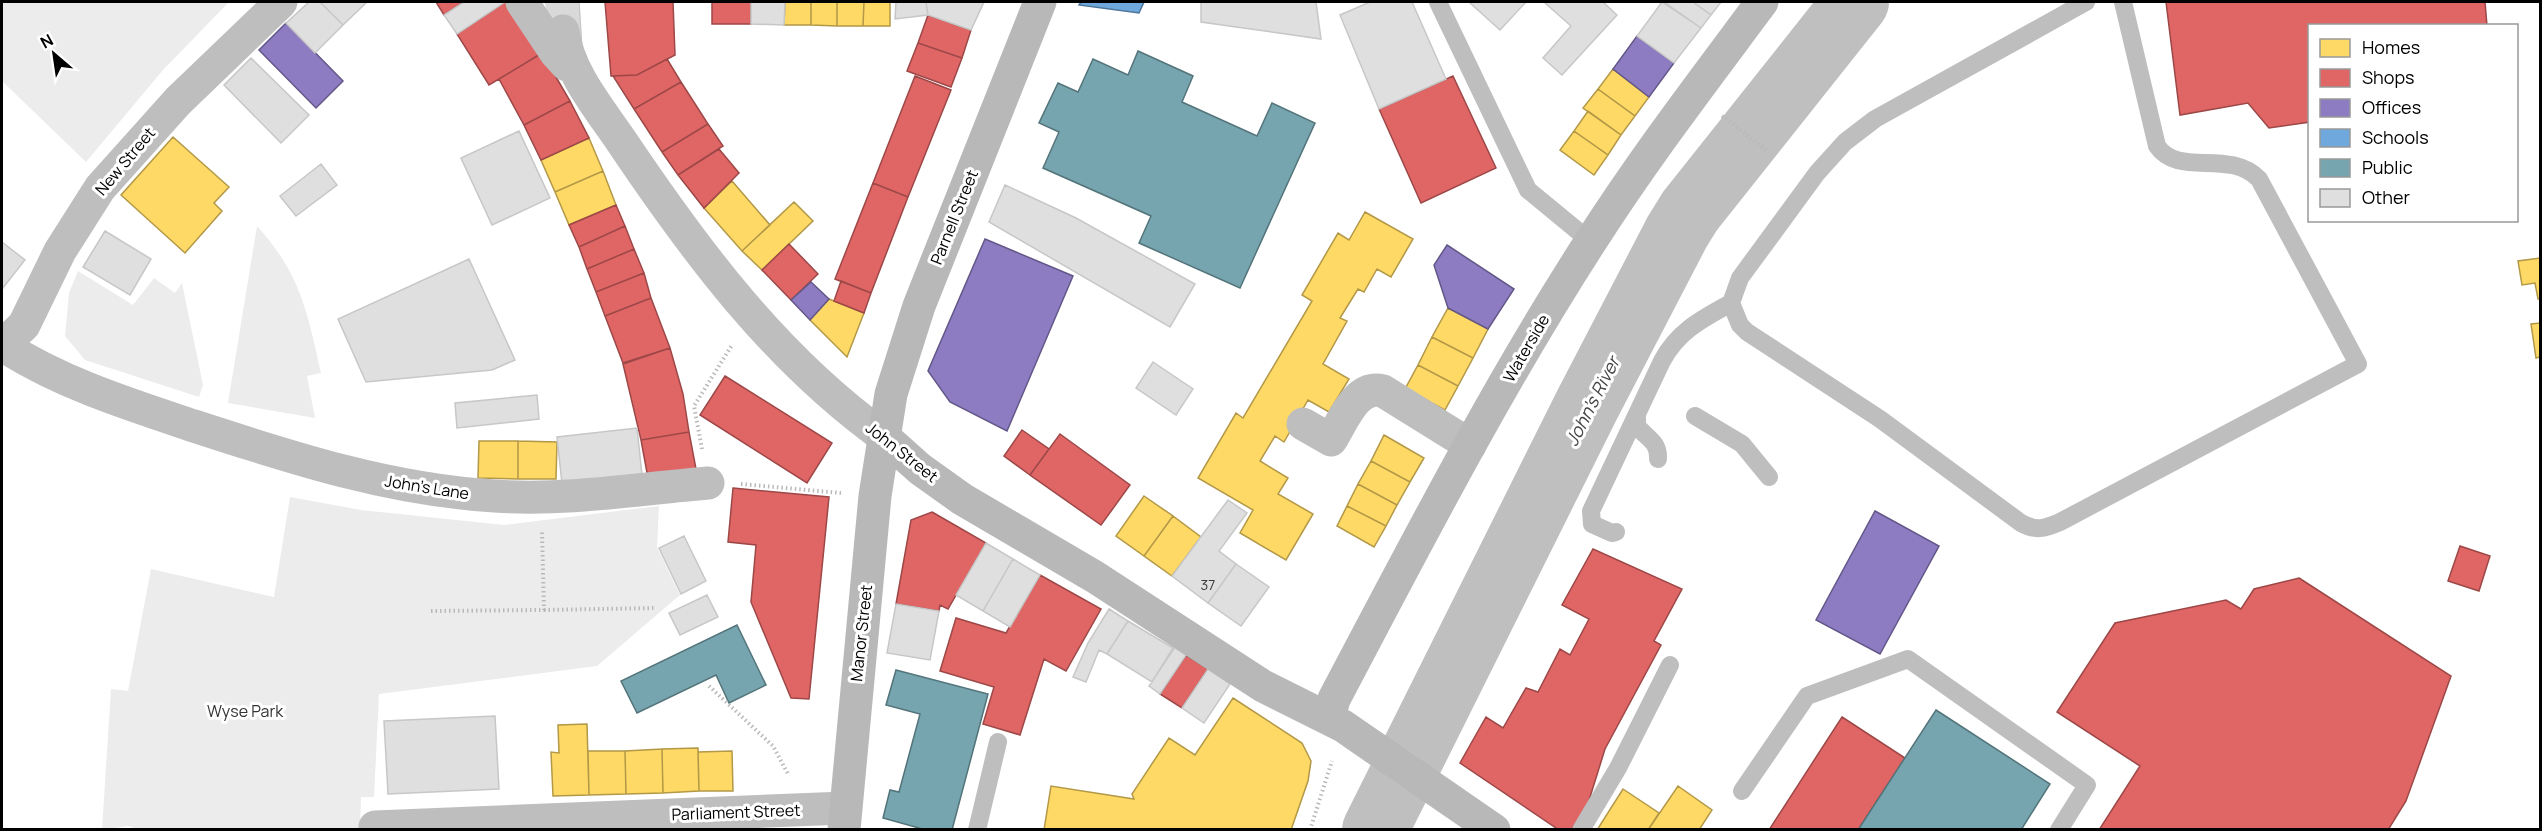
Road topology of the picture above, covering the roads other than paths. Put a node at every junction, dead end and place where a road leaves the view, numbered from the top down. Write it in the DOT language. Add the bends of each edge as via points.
graph roads {
  1 [pos="281,2"];
  2 [pos="522,2"];
  3 [pos="1040,2"];
  4 [pos="1438,2"];
  5 [pos="1762,2"];
  6 [pos="2086,2"];
  7 [pos="2123,2"];
  8 [pos="563,31"];
  9 [pos="576,71"];
  10 [pos="1590,242"];
  11 [pos="1731,303"];
  12 [pos="2,346"];
  13 [pos="1695,416"];
  14 [pos="1637,417"];
  15 [pos="1303,424"];
  16 [pos="883,436"];
  17 [pos="1470,444"];
  18 [pos="1658,459"];
  19 [pos="1770,477"];
  20 [pos="708,483"];
  21 [pos="1617,532"];
  22 [pos="1671,665"];
  23 [pos="1342,726"];
  24 [pos="998,742"];
  25 [pos="1742,791"];
  26 [pos="844,818"];
  27 [pos="1461,820"];
  28 [pos="375,828"];
  29 [pos="977,830"];
  30 [pos="1494,830"];
  31 [pos="1581,830"];
  32 [pos="2059,830"];
  1 -- 12 [label="street, New Street" via="178,101 114,170 69,236 24,325"];
  2 -- 9 [label="street, John Street" via="556,53"];
  3 -- 16 [label="main road, Parnell Street" via="919,306 897,371"];
  4 -- 10 [label="lane" via="1528,190"];
  5 -- 10 [label="main road, Waterside"];
  6 -- 11 [label="lane" via="1860,129 1817,173 1749,262"];
  7 -- 11 [label="lane" via="2157,146 2173,160 2230,163 2242,166 2259,179 2358,364 2060,522 2034,529 1880,419 1747,332"];
  8 -- 9 [label="street, John Street"];
  9 -- 16 [label="street, John Street" via="674,216 751,315 832,397"];
  10 -- 17 [label="main road, Waterside"];
  11 -- 14 [label="lane" via="1676,338"];
  12 -- 20 [label="street, John's Lane" via="84,388 310,463 426,489 541,497"];
  13 -- 19 [label="lane" via="1742,444"];
  14 -- 18 [label="lane" via="1637,426 1659,449"];
  14 -- 21 [label="lane" via="1591,511 1592,524"];
  15 -- 17 [label="street" via="1331,440 1355,400 1375,389"];
  16 -- 23 [label="main road, John Street" via="920,469 962,498 1095,577 1263,686"];
  16 -- 26 [label="main road, Manor Street"];
  17 -- 23 [label="main road, Waterside" via="1334,699"];
  22 -- 31 [label="lane"];
  23 -- 27 [label="main road, John Street" via="1438,792"];
  24 -- 29 [label="lane"];
  25 -- 32 [label="lane" via="1807,696 1908,658 2087,785"];
  26 -- 28 [label="street, Parliament Street" via="798,809"];
  27 -- 30 [label="main road, John Street"];
}
